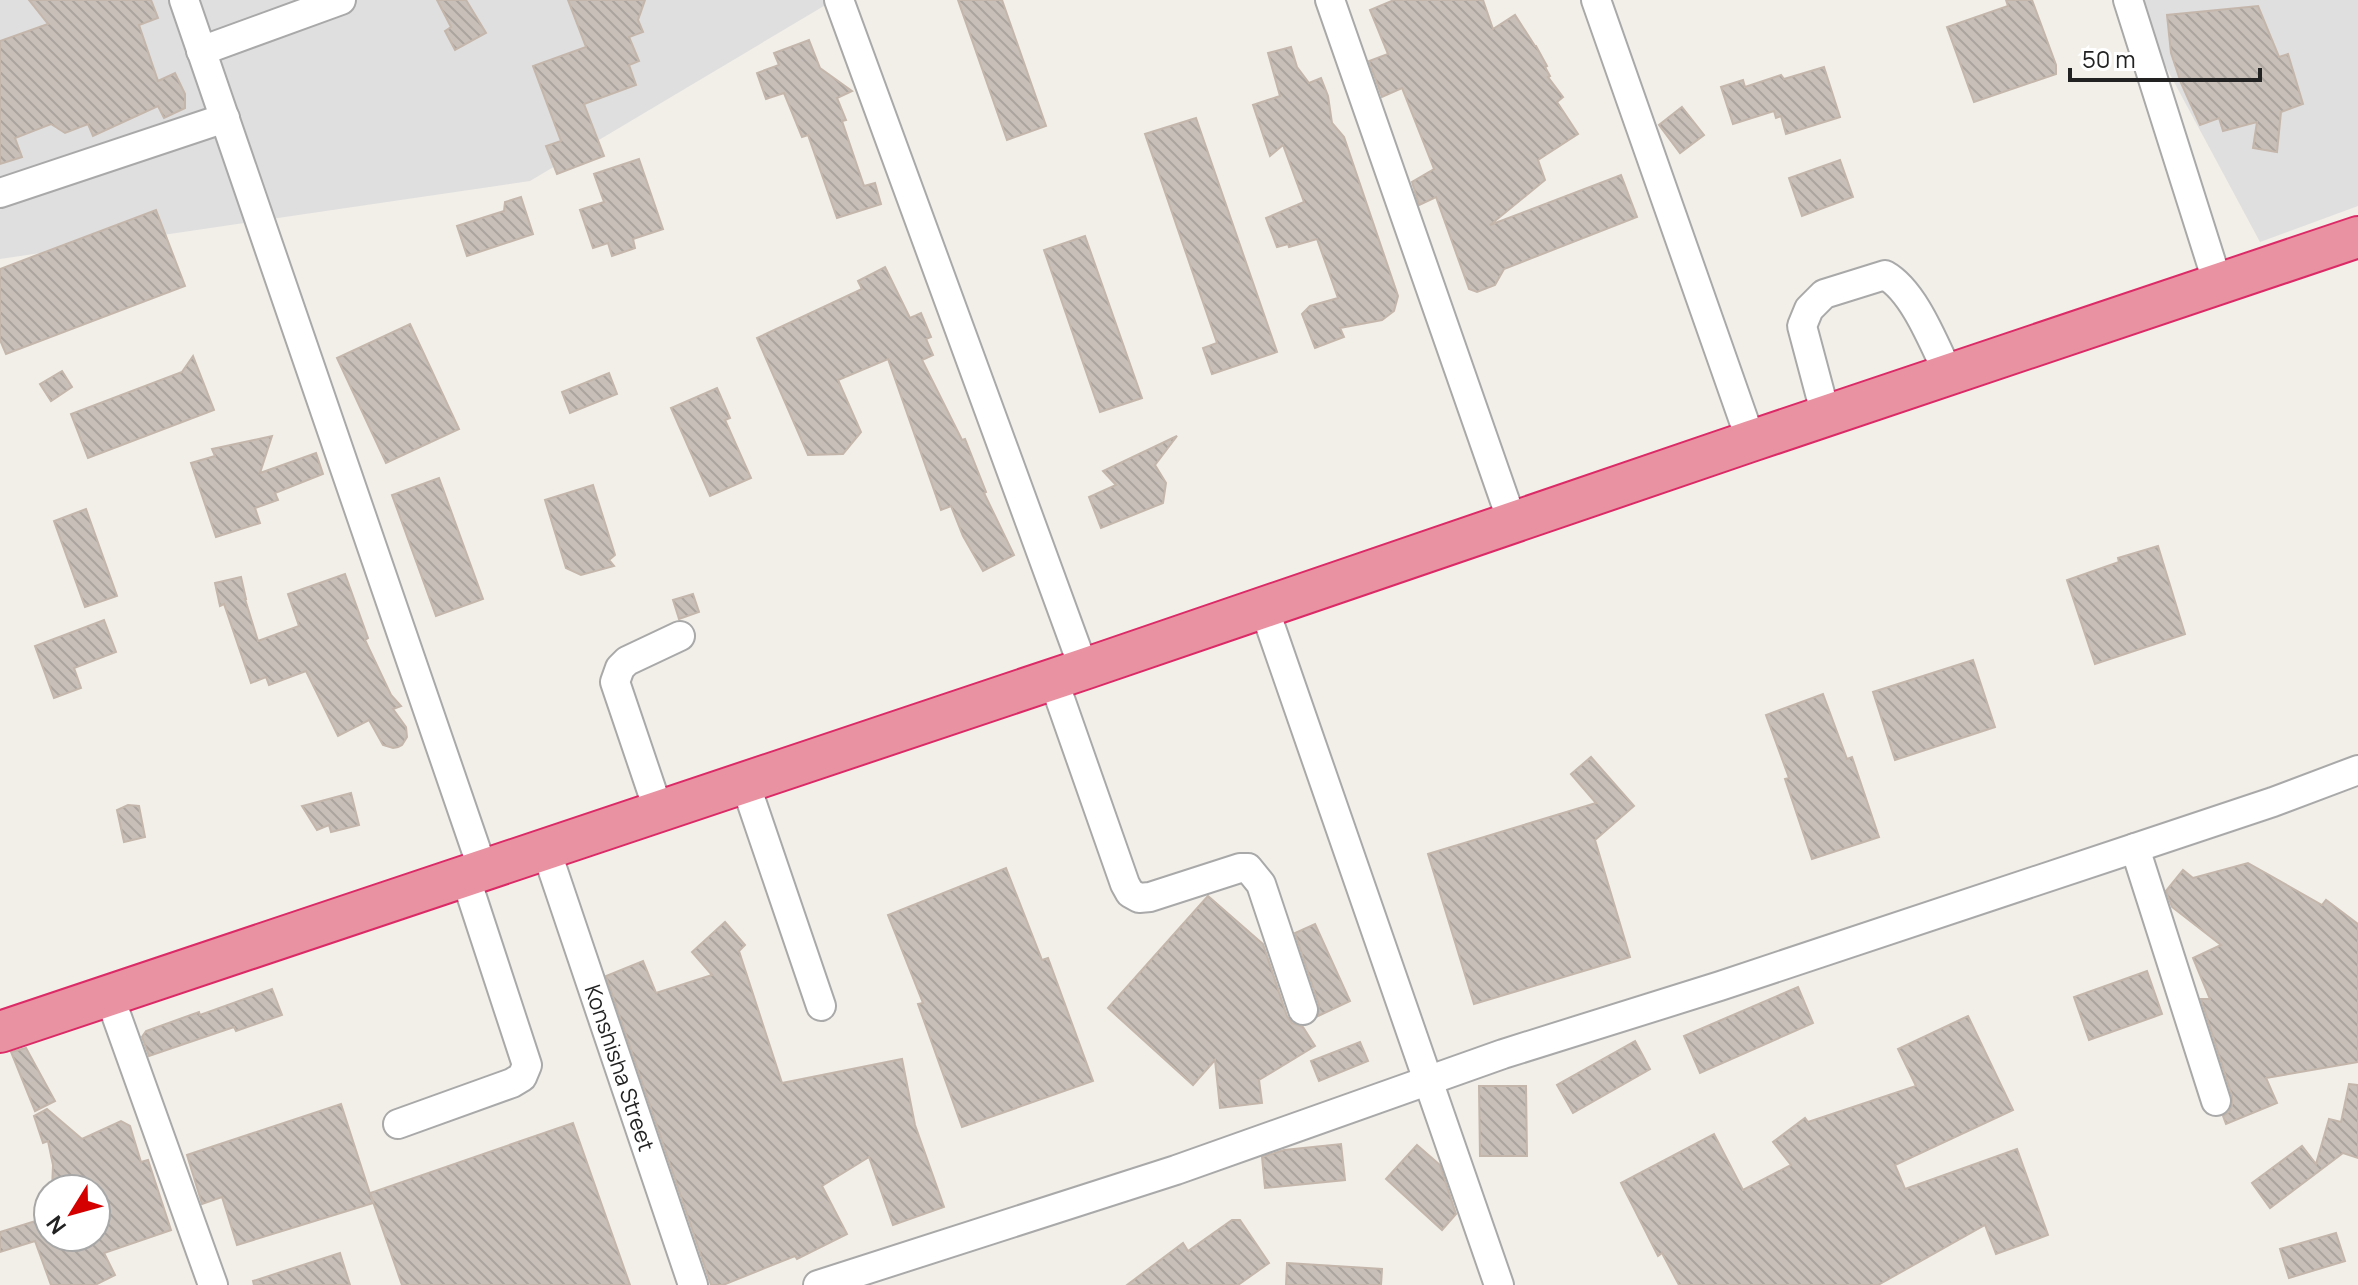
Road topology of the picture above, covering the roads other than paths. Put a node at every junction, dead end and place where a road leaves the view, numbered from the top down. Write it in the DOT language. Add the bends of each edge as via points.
graph roads {
  1 [pos="184,0"];
  2 [pos="341,0"];
  3 [pos="839,0"];
  4 [pos="1330,0"];
  5 [pos="1596,0"];
  6 [pos="2128,0"];
  7 [pos="201,51"];
  8 [pos="225,118"];
  9 [pos="0,193"];
  10 [pos="2358,237"];
  11 [pos="2218,284"];
  12 [pos="1949,375"];
  13 [pos="1826,416"];
  14 [pos="1751,441"];
  15 [pos="1513,524"];
  16 [pos="1264,608"];
  17 [pos="680,636"];
  18 [pos="1069,674"];
  19 [pos="2358,770"];
  20 [pos="745,783"];
  21 [pos="659,812"];
  22 [pos="2135,848"];
  23 [pos="546,850"];
  24 [pos="474,873"];
  25 [pos="109,995"];
  26 [pos="821,1006"];
  27 [pos="1303,1010"];
  28 [pos="0,1032"];
  29 [pos="1429,1080"];
  30 [pos="2216,1101"];
  31 [pos="398,1124"];
  32 [pos="213,1285"];
  33 [pos="693,1285"];
  34 [pos="818,1285"];
  35 [pos="1499,1285"];
  1 -- 7 [label="street"];
  2 -- 7 [label="street"];
  3 -- 18 [label="street"];
  4 -- 15 [label="street"];
  5 -- 14 [label="street"];
  6 -- 11 [label="street"];
  7 -- 8 [label="street"];
  8 -- 9 [label="street"];
  8 -- 24 [label="street"];
  10 -- 11 [label="highway"];
  11 -- 12 [label="highway"];
  12 -- 13 [label="highway"];
  12 -- 13 [label="street" via="1898,282 1885,275 1824,294 1802,326"];
  13 -- 14 [label="highway"];
  14 -- 15 [label="highway"];
  15 -- 16 [label="highway"];
  16 -- 18 [label="highway"];
  16 -- 29 [label="street"];
  17 -- 21 [label="street" via="627,661 615,682"];
  18 -- 20 [label="highway"];
  18 -- 27 [label="street" via="1130,893 1150,897 1248,868 1261,884"];
  19 -- 22 [label="street"];
  20 -- 21 [label="highway"];
  20 -- 26 [label="street"];
  21 -- 23 [label="highway"];
  22 -- 29 [label="street"];
  22 -- 30 [label="street"];
  23 -- 24 [label="highway"];
  23 -- 33 [label="street, Konshisha Street"];
  24 -- 25 [label="highway"];
  24 -- 31 [label="street" via="527,1065 512,1083"];
  25 -- 28 [label="highway"];
  25 -- 32 [label="street"];
  29 -- 34 [label="street" via="1176,1170"];
  29 -- 35 [label="street"];
}
